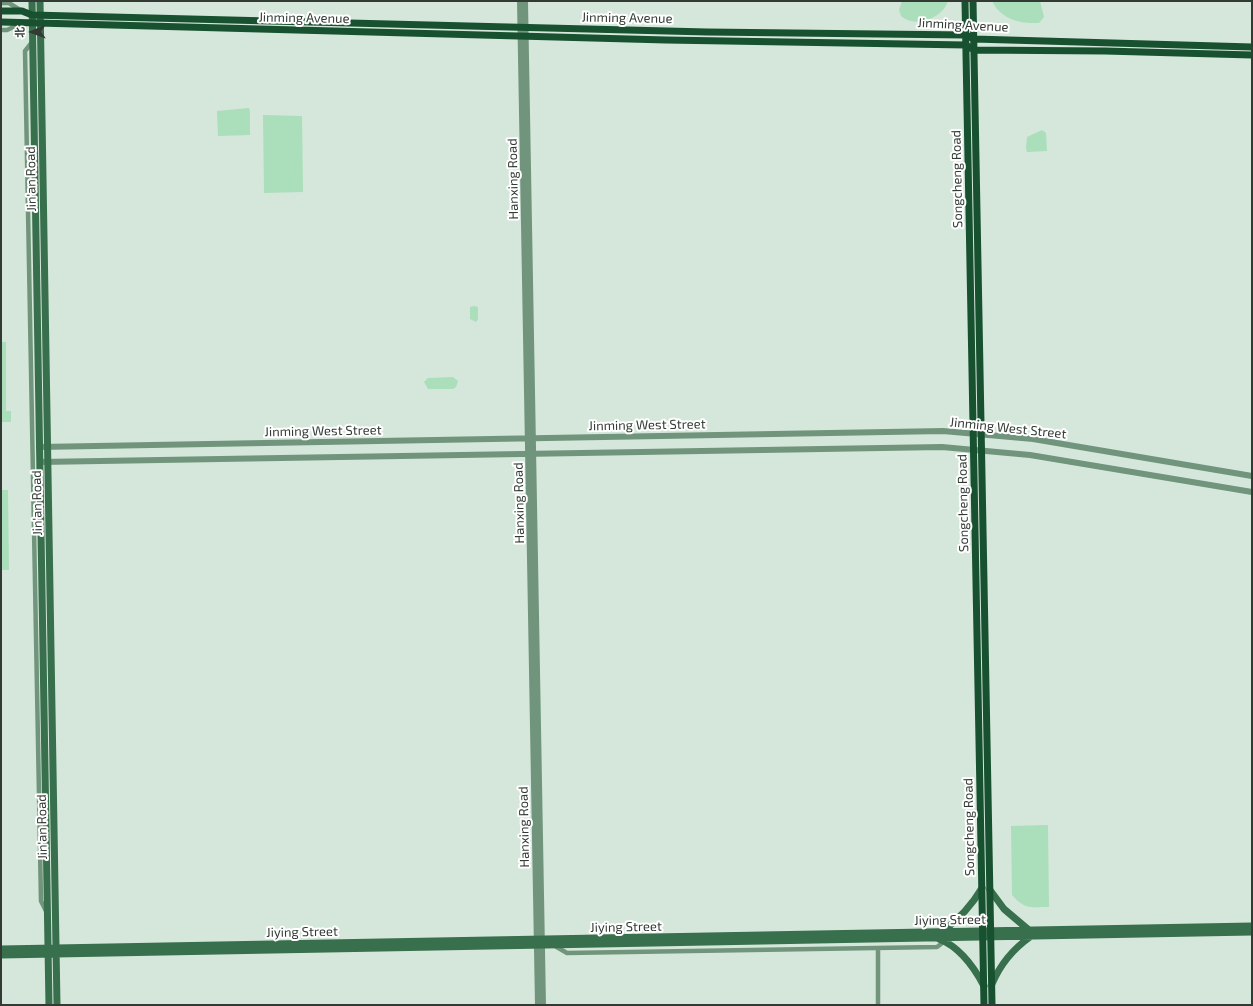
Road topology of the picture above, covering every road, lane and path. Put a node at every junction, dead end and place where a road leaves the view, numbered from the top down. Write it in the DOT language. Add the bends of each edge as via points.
graph roads {
  1 [pos="32,1"];
  2 [pos="40,1"];
  3 [pos="520,1"];
  4 [pos="525,1"];
  5 [pos="965,1"];
  6 [pos="973,1"];
  7 [pos="1,3"];
  8 [pos="1,11"];
  9 [pos="22,11"];
  10 [pos="32,15"];
  11 [pos="40,15"];
  12 [pos="1,22"];
  13 [pos="22,22"];
  14 [pos="33,24"];
  15 [pos="40,24"];
  16 [pos="523,28"];
  17 [pos="1,30"];
  18 [pos="966,35"];
  19 [pos="524,36"];
  20 [pos="974,39"];
  21 [pos="33,41"];
  22 [pos="966,45"];
  23 [pos="1252,47"];
  24 [pos="974,50"];
  25 [pos="1252,55"];
  26 [pos="973,433"];
  27 [pos="981,434"];
  28 [pos="531,438"];
  29 [pos="40,447"];
  30 [pos="48,447"];
  31 [pos="974,450"];
  32 [pos="982,450"];
  33 [pos="531,454"];
  34 [pos="40,462"];
  35 [pos="48,462"];
  36 [pos="1252,476"];
  37 [pos="1252,492"];
  38 [pos="982,888"];
  39 [pos="990,890"];
  40 [pos="48,914"];
  41 [pos="1252,926"];
  42 [pos="1252,932"];
  43 [pos="987,934"];
  44 [pos="1030,934"];
  45 [pos="940,935"];
  46 [pos="947,940"];
  47 [pos="539,943"];
  48 [pos="555,946"];
  49 [pos="878,948"];
  50 [pos="1,949"];
  51 [pos="48,951"];
  52 [pos="56,951"];
  53 [pos="1,955"];
  54 [pos="992,984"];
  55 [pos="984,986"];
  56 [pos="49,1005"];
  57 [pos="57,1005"];
  58 [pos="538,1005"];
  59 [pos="543,1005"];
  60 [pos="878,1005"];
  61 [pos="984,1005"];
  62 [pos="992,1005"];
  1 -- 10 [label="main road, Jin'an Road"];
  2 -- 11 [label="main road, Jin'an Road"];
  3 -- 16 [label="street, Hanxing Road"];
  4 -- 16 [label="street, Hanxing Road"];
  5 -- 18 [label="main road, Songcheng Road"];
  6 -- 20 [label="main road, Songcheng Road"];
  7 -- 9 [label="street" via="9,3"];
  8 -- 9 [label="main road, Jinming Avenue"];
  9 -- 10 [label="main road, Jinming Avenue"];
  10 -- 11 [label="main road, Jinming Avenue"];
  10 -- 14 [label="main road, Jin'an Road"];
  11 -- 15 [label="main road, Jin'an Road"];
  11 -- 16 [label="main road, Jinming Avenue"];
  12 -- 13 [label="main road, Jinming Avenue"];
  13 -- 14 [label="main road, Jinming Avenue"];
  13 -- 17 [label="street" via="8,30"];
  14 -- 15 [label="main road, Jinming Avenue"];
  14 -- 21 [label="main road, Jin'an Road"];
  15 -- 19 [label="main road, Jinming Avenue"];
  15 -- 30 [label="main road, Jin'an Road"];
  16 -- 18 [label="main road, Jinming Avenue"];
  16 -- 19 [label="street, Hanxing Road"];
  18 -- 20 [label="main road, Jinming Avenue"];
  18 -- 22 [label="main road, Songcheng Road"];
  19 -- 22 [label="main road, Jinming Avenue"];
  19 -- 28 [label="street, Hanxing Road"];
  20 -- 23 [label="main road, Jinming Avenue"];
  20 -- 24 [label="main road, Songcheng Road"];
  21 -- 29 [label="main road, Jin'an Road"];
  21 -- 40 [label="street" via="25,51 25,59 41,901"];
  22 -- 24 [label="main road, Jinming Avenue"];
  22 -- 26 [label="main road, Songcheng Road"];
  24 -- 25 [label="main road, Jinming Avenue"];
  24 -- 27 [label="main road, Songcheng Road"];
  26 -- 27 [label="street, Jinming West Street"];
  26 -- 28 [label="street, Jinming West Street" via="943,431"];
  26 -- 31 [label="main road, Songcheng Road"];
  27 -- 32 [label="main road, Songcheng Road"];
  27 -- 36 [label="street, Jinming West Street" via="1033,439"];
  28 -- 30 [label="street, Jinming West Street"];
  28 -- 33 [label="street, Hanxing Road"];
  29 -- 30 [label="street, Jinming West Street"];
  29 -- 34 [label="main road, Jin'an Road"];
  30 -- 35 [label="main road, Jin'an Road"];
  31 -- 32 [label="street, Jinming West Street"];
  31 -- 33 [label="street, Jinming West Street" via="942,447"];
  31 -- 38 [label="main road, Songcheng Road"];
  32 -- 37 [label="street, Jinming West Street" via="1030,455"];
  32 -- 39 [label="main road, Songcheng Road"];
  33 -- 35 [label="street, Jinming West Street"];
  33 -- 47 [label="street, Hanxing Road"];
  34 -- 35 [label="street, Jinming West Street"];
  34 -- 40 [label="main road, Jin'an Road"];
  35 -- 52 [label="main road, Jin'an Road"];
  38 -- 43 [label="main road, Songcheng Road"];
  38 -- 45 [label="main road" via="954,924"];
  39 -- 43 [label="main road, Songcheng Road"];
  39 -- 44 [label="main road" via="1004,909"];
  40 -- 51 [label="main road, Jin'an Road"];
  41 -- 44 [label="main road, Jiying Street"];
  42 -- 44 [label="main road, Jiying Street"];
  43 -- 44 [label="main road, Jiying Street"];
  43 -- 45 [label="main road, Jiying Street"];
  43 -- 46 [label="main road, Jiying Street"];
  43 -- 54 [label="main road, Songcheng Road"];
  43 -- 55 [label="main road, Songcheng Road"];
  44 -- 54 [label="main road" via="1007,958"];
  45 -- 46 [label="main road, Jiying Street"];
  45 -- 47 [label="main road, Jiying Street"];
  45 -- 48 [label="main road, Jiying Street"];
  46 -- 49 [label="street" via="938,947"];
  46 -- 55 [label="main road" via="976,970"];
  47 -- 48 [label="main road, Jiying Street"];
  47 -- 52 [label="main road, Jiying Street"];
  47 -- 58 [label="street, Hanxing Road"];
  47 -- 59 [label="street, Hanxing Road"];
  48 -- 49 [label="street" via="567,953"];
  49 -- 60 [label="street"];
  50 -- 51 [label="main road, Jiying Street"];
  51 -- 52 [label="main road, Jiying Street"];
  51 -- 53 [label="main road, Jiying Street"];
  51 -- 56 [label="main road, Jin'an Road"];
  52 -- 57 [label="main road, Jin'an Road"];
  54 -- 62 [label="main road, Songcheng Road"];
  55 -- 61 [label="main road, Songcheng Road"];
}
